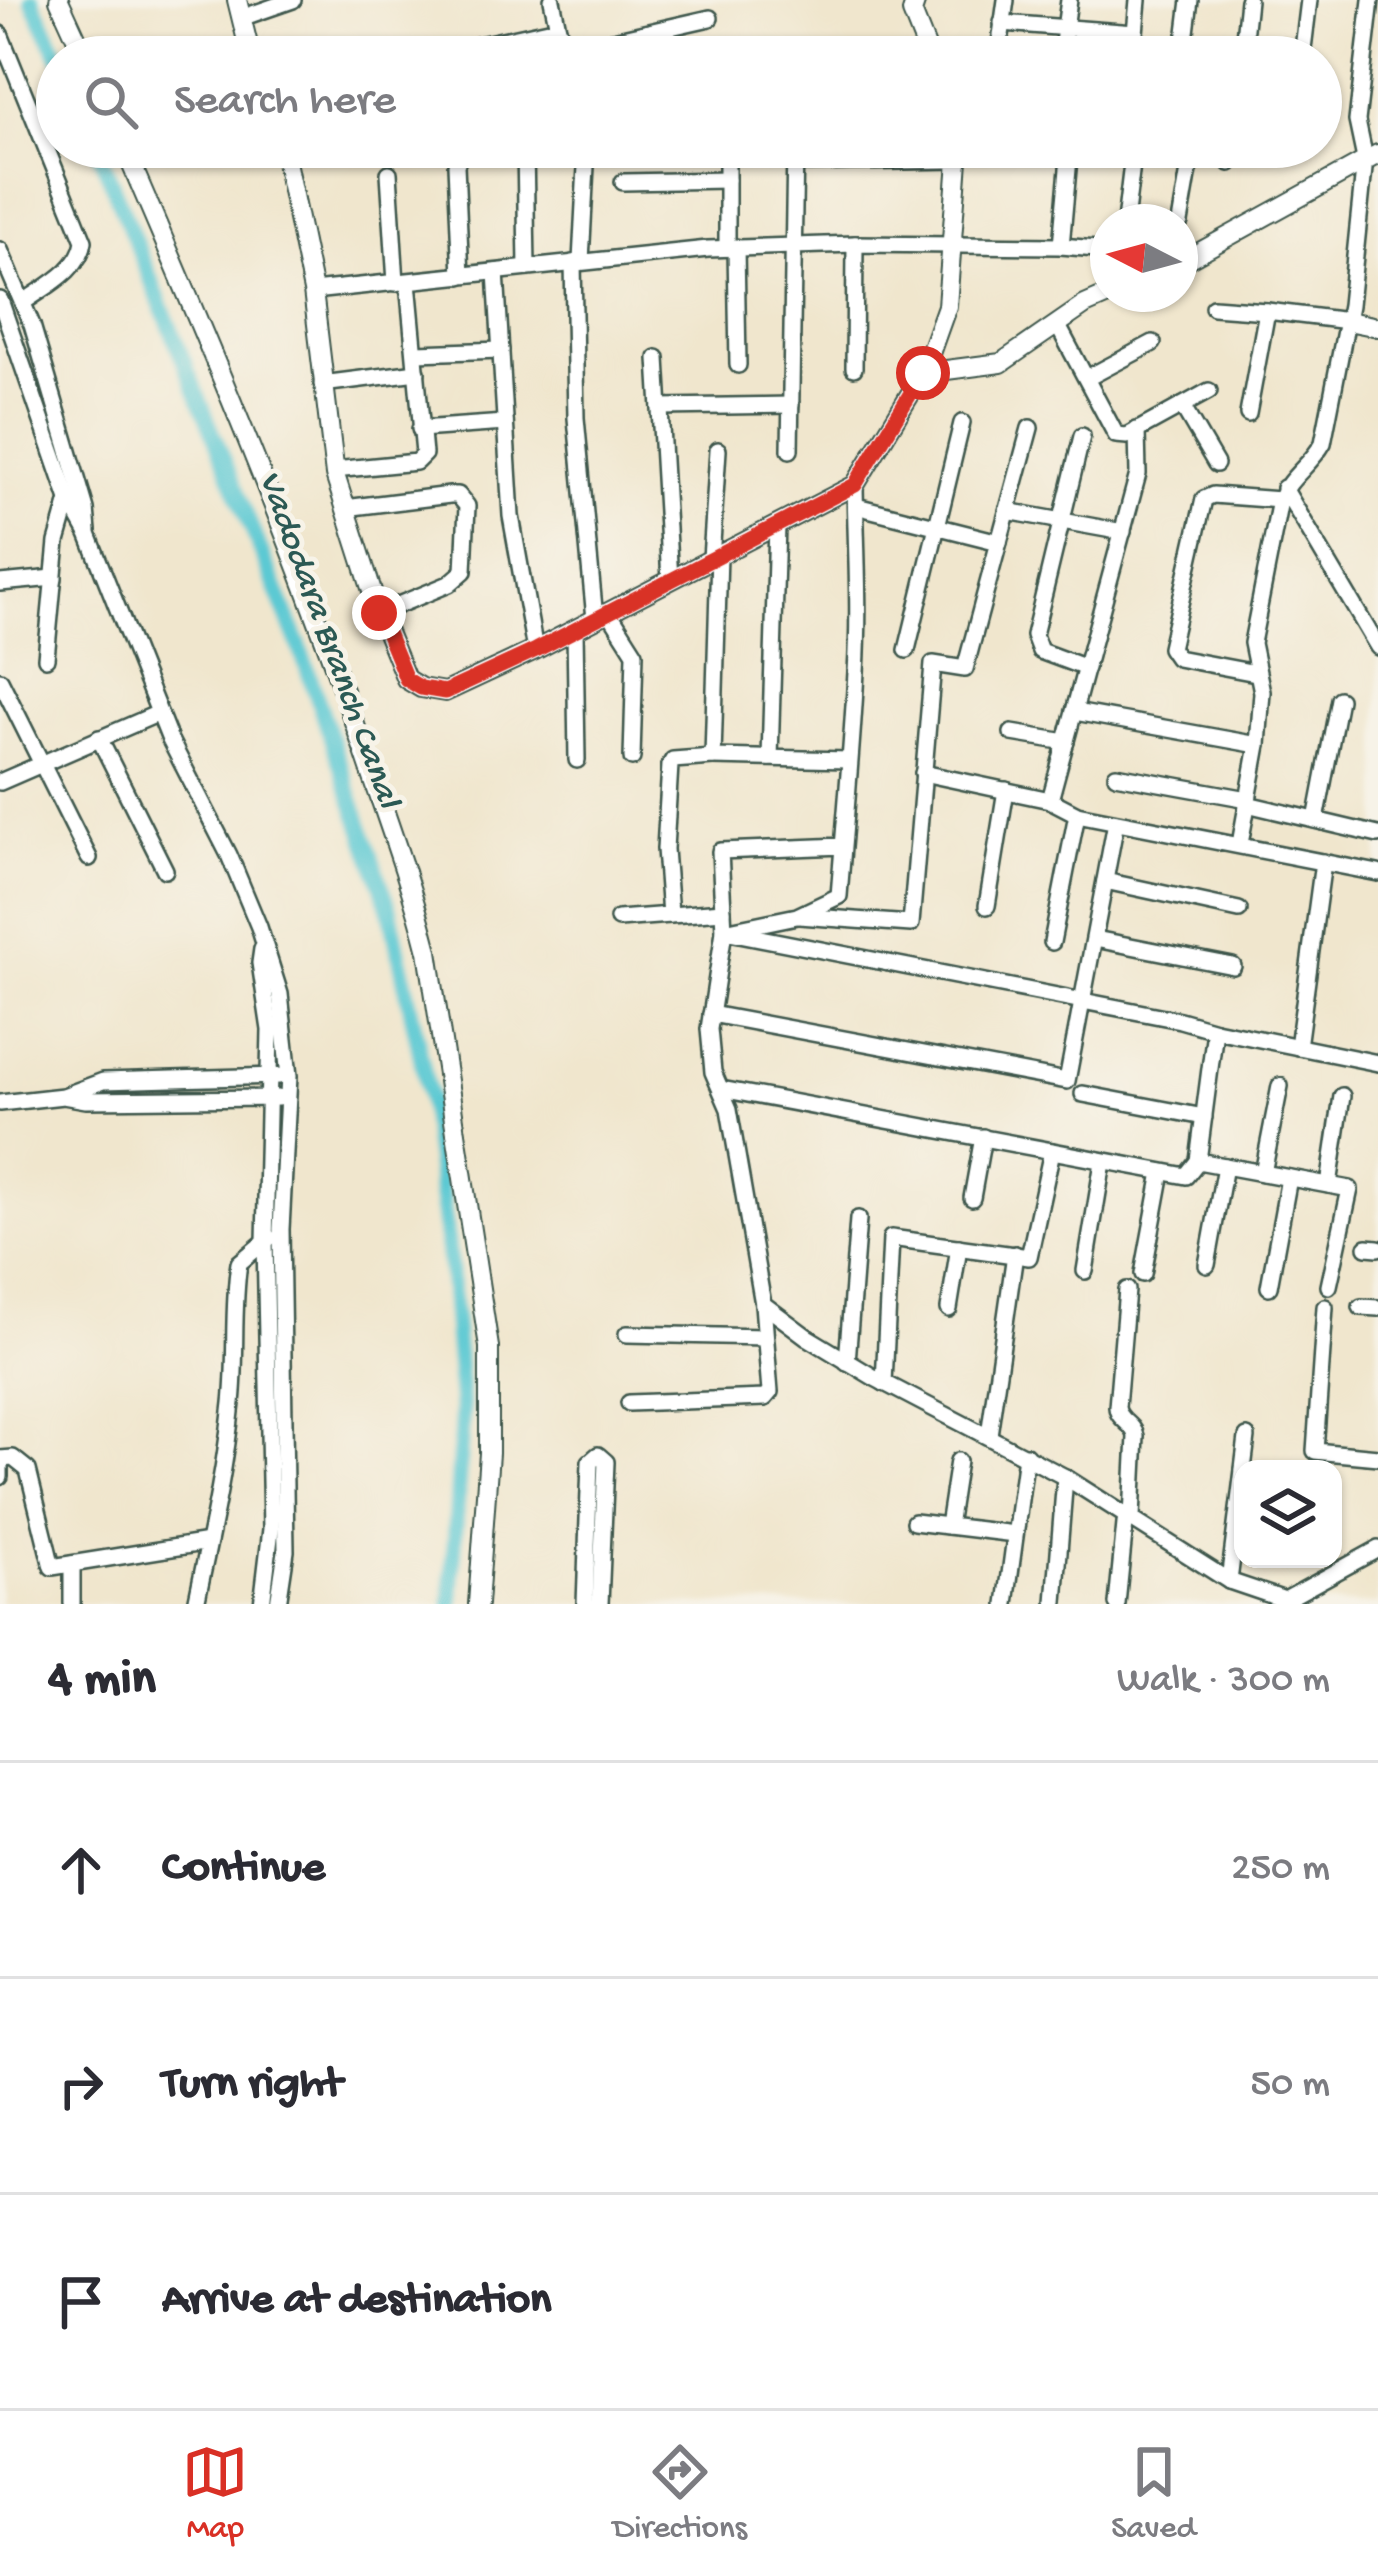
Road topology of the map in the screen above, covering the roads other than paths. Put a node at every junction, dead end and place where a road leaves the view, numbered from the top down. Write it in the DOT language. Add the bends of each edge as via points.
graph roads {
  1 [pos="59,0"];
  2 [pos="293,0"];
  3 [pos="552,0"];
  4 [pos="1006,0"];
  5 [pos="1069,0"];
  6 [pos="1138,0"];
  7 [pos="1190,0"];
  8 [pos="1248,0"];
  9 [pos="1309,0"];
  10 [pos="1371,0"];
  11 [pos="911,4"];
  12 [pos="239,9"];
  13 [pos="710,18"];
  14 [pos="1002,23"];
  15 [pos="558,28"];
  16 [pos="1064,28"];
  17 [pos="1122,32"];
  18 [pos="0,34"];
  19 [pos="75,36"];
  20 [pos="537,36"];
  21 [pos="560,36"];
  22 [pos="638,36"];
  23 [pos="922,36"];
  24 [pos="1000,36"];
  25 [pos="1063,36"];
  26 [pos="1122,36"];
  27 [pos="1186,36"];
  28 [pos="1244,36"];
  29 [pos="1305,36"];
  30 [pos="36,123"];
  31 [pos="1372,157"];
  32 [pos="54,168"];
  33 [pos="133,168"];
  34 [pos="287,168"];
  35 [pos="456,168"];
  36 [pos="525,168"];
  37 [pos="585,168"];
  38 [pos="727,168"];
  39 [pos="795,168"];
  40 [pos="960,168"];
  41 [pos="1068,168"];
  42 [pos="1131,168"];
  43 [pos="1189,168"];
  44 [pos="389,173"];
  45 [pos="727,180"];
  46 [pos="622,182"];
  47 [pos="1127,204"];
  48 [pos="1183,204"];
  49 [pos="955,243"];
  50 [pos="855,244"];
  51 [pos="795,245"];
  52 [pos="1060,246"];
  53 [pos="732,248"];
  54 [pos="1090,248"];
  55 [pos="0,250"];
  56 [pos="1198,253"];
  57 [pos="577,262"];
  58 [pos="527,268"];
  59 [pos="496,272"];
  60 [pos="461,276"];
  61 [pos="402,283"];
  62 [pos="313,291"];
  63 [pos="0,302"];
  64 [pos="24,302"];
  65 [pos="1090,302"];
  66 [pos="1213,308"];
  67 [pos="1267,311"];
  68 [pos="1348,321"];
  69 [pos="1057,324"];
  70 [pos="1378,327"];
  71 [pos="1153,343"];
  72 [pos="501,350"];
  73 [pos="417,353"];
  74 [pos="657,358"];
  75 [pos="738,365"];
  76 [pos="854,368"];
  77 [pos="417,372"];
  78 [pos="923,373"];
  79 [pos="1087,378"];
  80 [pos="322,384"];
  81 [pos="1209,391"];
  82 [pos="791,405"];
  83 [pos="1182,406"];
  84 [pos="660,407"];
  85 [pos="1248,414"];
  86 [pos="505,423"];
  87 [pos="962,423"];
  88 [pos="1030,428"];
  89 [pos="420,429"];
  90 [pos="1138,430"];
  91 [pos="1082,436"];
  92 [pos="718,450"];
  93 [pos="790,450"];
  94 [pos="1216,464"];
  95 [pos="334,470"];
  96 [pos="855,485"];
  97 [pos="1282,494"];
  98 [pos="69,500"];
  99 [pos="856,506"];
  100 [pos="345,508"];
  101 [pos="1007,511"];
  102 [pos="1063,521"];
  103 [pos="777,525"];
  104 [pos="937,527"];
  105 [pos="1123,532"];
  106 [pos="88,534"];
  107 [pos="999,542"];
  108 [pos="715,557"];
  109 [pos="54,578"];
  110 [pos="670,580"];
  111 [pos="0,583"];
  112 [pos="379,613"];
  113 [pos="602,615"];
  114 [pos="575,629"];
  115 [pos="1378,647"];
  116 [pos="536,650"];
  117 [pos="907,650"];
  118 [pos="46,658"];
  119 [pos="1087,668"];
  120 [pos="1256,673"];
  121 [pos="0,680"];
  122 [pos="1339,699"];
  123 [pos="7,712"];
  124 [pos="159,712"];
  125 [pos="1075,712"];
  126 [pos="1012,733"];
  127 [pos="99,739"];
  128 [pos="1066,742"];
  129 [pos="1258,745"];
  130 [pos="713,757"];
  131 [pos="632,758"];
  132 [pos="770,758"];
  133 [pos="577,760"];
  134 [pos="849,760"];
  135 [pos="42,763"];
  136 [pos="923,773"];
  137 [pos="1116,776"];
  138 [pos="0,782"];
  139 [pos="1006,790"];
  140 [pos="1050,800"];
  141 [pos="1248,801"];
  142 [pos="1077,814"];
  143 [pos="1316,820"];
  144 [pos="1116,822"];
  145 [pos="1378,835"];
  146 [pos="1240,844"];
  147 [pos="843,846"];
  148 [pos="89,858"];
  149 [pos="1323,862"];
  150 [pos="165,870"];
  151 [pos="1378,873"];
  152 [pos="1105,881"];
  153 [pos="987,907"];
  154 [pos="1239,910"];
  155 [pos="723,911"];
  156 [pos="670,915"];
  157 [pos="797,916"];
  158 [pos="618,919"];
  159 [pos="724,931"];
  160 [pos="1095,939"];
  161 [pos="264,940"];
  162 [pos="1052,942"];
  163 [pos="1233,965"];
  164 [pos="1084,1003"];
  165 [pos="711,1014"];
  166 [pos="1215,1030"];
  167 [pos="1298,1047"];
  168 [pos="1378,1063"];
  169 [pos="270,1076"];
  170 [pos="289,1076"];
  171 [pos="1280,1086"];
  172 [pos="721,1089"];
  173 [pos="1083,1094"];
  174 [pos="63,1096"];
  175 [pos="1342,1096"];
  176 [pos="269,1098"];
  177 [pos="288,1099"];
  178 [pos="0,1103"];
  179 [pos="1204,1117"];
  180 [pos="983,1138"];
  181 [pos="1052,1151"];
  182 [pos="1198,1161"];
  183 [pos="1103,1162"];
  184 [pos="1225,1166"];
  185 [pos="1162,1172"];
  186 [pos="1263,1173"];
  187 [pos="1289,1178"];
  188 [pos="1329,1185"];
  189 [pos="971,1198"];
  190 [pos="858,1219"];
  191 [pos="281,1228"];
  192 [pos="266,1241"];
  193 [pos="959,1247"];
  194 [pos="1015,1255"];
  195 [pos="1208,1265"];
  196 [pos="1085,1271"];
  197 [pos="1142,1274"];
  198 [pos="1329,1286"];
  199 [pos="1269,1287"];
  200 [pos="1126,1290"];
  201 [pos="763,1304"];
  202 [pos="1325,1307"];
  203 [pos="949,1309"];
  204 [pos="627,1334"];
  205 [pos="765,1337"];
  206 [pos="847,1362"];
  207 [pos="884,1383"];
  208 [pos="629,1403"];
  209 [pos="988,1435"];
  210 [pos="1247,1437"];
  211 [pos="1026,1455"];
  212 [pos="1378,1457"];
  213 [pos="0,1459"];
  214 [pos="1244,1460"];
  215 [pos="958,1461"];
  216 [pos="0,1477"];
  217 [pos="1065,1477"];
  218 [pos="1129,1515"];
  219 [pos="914,1522"];
  220 [pos="948,1526"];
  221 [pos="1016,1534"];
  222 [pos="1234,1541"];
  223 [pos="209,1542"];
  224 [pos="1378,1549"];
  225 [pos="72,1564"];
  226 [pos="1229,1581"];
  227 [pos="1055,1602"];
  228 [pos="72,1604"];
  229 [pos="196,1604"];
  230 [pos="262,1604"];
  231 [pos="278,1604"];
  232 [pos="478,1604"];
  233 [pos="585,1604"];
  234 [pos="601,1604"];
  235 [pos="1006,1604"];
  236 [pos="1117,1604"];
  1 -- 19 [label="street"];
  2 -- 12 [label="street"];
  3 -- 15 [label="street"];
  4 -- 14 [label="street"];
  5 -- 16 [label="street"];
  6 -- 17 [label="street" via="1136,33"];
  7 -- 27 [label="street"];
  8 -- 28 [label="street"];
  9 -- 29 [label="street"];
  10 -- 31 [label="street" via="1357,121"];
  11 -- 23 [label="street"];
  13 -- 22 [label="street"];
  14 -- 16 [label="street"];
  14 -- 24 [label="street"];
  15 -- 20 [label="street"];
  15 -- 21 [label="street"];
  16 -- 17 [label="street"];
  16 -- 25 [label="street"];
  17 -- 26 [label="street"];
  18 -- 30 [label="street"];
  31 -- 56 [label="street"];
  31 -- 68 [label="street"];
  32 -- 64 [label="street" via="84,242 82,256"];
  33 -- 232 [label="street" via="322,627 425,938 489,1347"];
  34 -- 62 [label="street"];
  35 -- 60 [label="street"];
  36 -- 58 [label="street"];
  37 -- 57 [label="street"];
  38 -- 45 [label="street"];
  39 -- 51 [label="street"];
  40 -- 49 [label="street"];
  41 -- 52 [label="street"];
  42 -- 47 [label="street"];
  43 -- 48 [label="street"];
  44 -- 61 [label="street"];
  45 -- 46 [label="street"];
  45 -- 53 [label="street"];
  49 -- 50 [label="street"];
  49 -- 52 [label="street"];
  49 -- 78 [label="street" via="947,306"];
  50 -- 51 [label="street"];
  50 -- 76 [label="street"];
  51 -- 53 [label="street"];
  51 -- 82 [label="street"];
  52 -- 54 [label="street"];
  53 -- 57 [label="street"];
  53 -- 75 [label="street"];
  55 -- 64 [label="street"];
  57 -- 58 [label="street"];
  57 -- 113 [label="street" via="576,418"];
  58 -- 59 [label="street"];
  59 -- 60 [label="street"];
  59 -- 72 [label="street"];
  60 -- 61 [label="street"];
  61 -- 62 [label="street"];
  61 -- 73 [label="street"];
  62 -- 80 [label="street"];
  63 -- 98 [label="street"];
  64 -- 106 [label="street"];
  65 -- 69 [label="street"];
  66 -- 67 [label="street"];
  67 -- 68 [label="street"];
  67 -- 85 [label="street"];
  68 -- 70 [label="street"];
  68 -- 97 [label="street" via="1323,443"];
  69 -- 78 [label="street" via="1001,363"];
  69 -- 79 [label="street"];
  71 -- 79 [label="street"];
  72 -- 73 [label="street"];
  72 -- 86 [label="street"];
  73 -- 77 [label="street"];
  74 -- 84 [label="street"];
  77 -- 80 [label="street"];
  77 -- 89 [label="street"];
  78 -- 96 [label="street"];
  79 -- 90 [label="street" via="1116,435"];
  80 -- 95 [label="street"];
  81 -- 83 [label="street"];
  82 -- 84 [label="street"];
  82 -- 93 [label="street"];
  83 -- 90 [label="street"];
  83 -- 94 [label="street"];
  84 -- 110 [label="street"];
  86 -- 89 [label="street"];
  86 -- 116 [label="street"];
  87 -- 104 [label="street"];
  88 -- 101 [label="street"];
  89 -- 95 [label="street" via="420,460"];
  90 -- 105 [label="street" via="1138,474"];
  91 -- 102 [label="street"];
  92 -- 108 [label="street"];
  95 -- 100 [label="street"];
  96 -- 99 [label="street"];
  96 -- 103 [label="street"];
  97 -- 115 [label="street"];
  97 -- 120 [label="street" via="1252,643"];
  97 -- 120 [label="street" via="1204,499 1170,649 1177,658"];
  98 -- 106 [label="street"];
  98 -- 109 [label="street"];
  99 -- 104 [label="street"];
  99 -- 134 [label="street"];
  100 -- 112 [label="street"];
  100 -- 112 [label="street" via="450,495 467,506 464,571"];
  101 -- 102 [label="street"];
  101 -- 107 [label="street"];
  102 -- 105 [label="street"];
  102 -- 119 [label="street" via="1035,646"];
  103 -- 108 [label="street"];
  103 -- 132 [label="street"];
  104 -- 107 [label="street"];
  104 -- 117 [label="street"];
  105 -- 119 [label="street"];
  106 -- 124 [label="street"];
  107 -- 136 [label="street" via="965,669 933,664"];
  108 -- 110 [label="street"];
  108 -- 130 [label="street"];
  109 -- 111 [label="street"];
  109 -- 118 [label="street"];
  110 -- 113 [label="street"];
  112 -- 116 [label="street" via="406,679 421,688 445,692"];
  113 -- 114 [label="street"];
  113 -- 131 [label="street" via="635,653"];
  114 -- 116 [label="street"];
  114 -- 133 [label="street"];
  119 -- 125 [label="street"];
  120 -- 129 [label="street"];
  121 -- 123 [label="street"];
  122 -- 143 [label="street"];
  123 -- 135 [label="street"];
  124 -- 127 [label="street"];
  124 -- 161 [label="street"];
  125 -- 128 [label="street"];
  125 -- 129 [label="street"];
  126 -- 128 [label="street"];
  127 -- 135 [label="street"];
  127 -- 150 [label="street"];
  128 -- 140 [label="street"];
  129 -- 141 [label="street"];
  130 -- 132 [label="street"];
  130 -- 156 [label="street" via="670,765"];
  132 -- 134 [label="street"];
  134 -- 147 [label="street"];
  135 -- 138 [label="street"];
  135 -- 148 [label="street"];
  136 -- 139 [label="street"];
  136 -- 157 [label="street" via="911,924"];
  137 -- 141 [label="street"];
  139 -- 140 [label="street"];
  139 -- 153 [label="street"];
  140 -- 142 [label="street"];
  141 -- 143 [label="street"];
  141 -- 146 [label="street"];
  142 -- 144 [label="street"];
  142 -- 162 [label="street"];
  143 -- 145 [label="street"];
  144 -- 146 [label="street"];
  144 -- 152 [label="street"];
  146 -- 149 [label="street"];
  147 -- 155 [label="street" via="720,850"];
  147 -- 157 [label="street" via="839,896"];
  149 -- 151 [label="street"];
  149 -- 167 [label="street"];
  152 -- 154 [label="street"];
  152 -- 160 [label="street"];
  155 -- 156 [label="street"];
  155 -- 159 [label="street"];
  156 -- 158 [label="street"];
  157 -- 159 [label="street"];
  159 -- 164 [label="street"];
  159 -- 165 [label="street"];
  160 -- 163 [label="street"];
  160 -- 164 [label="street"];
  161 -- 169 [label="street"];
  161 -- 170 [label="street"];
  164 -- 165 [label="street" via="1067,1081"];
  164 -- 166 [label="street"];
  165 -- 172 [label="street"];
  166 -- 167 [label="street"];
  166 -- 179 [label="street"];
  167 -- 168 [label="street"];
  169 -- 170 [label="street"];
  169 -- 174 [label="street" via="103,1081"];
  169 -- 176 [label="street"];
  170 -- 177 [label="street"];
  171 -- 186 [label="street"];
  172 -- 180 [label="street"];
  172 -- 201 [label="street"];
  173 -- 179 [label="street"];
  174 -- 176 [label="street"];
  174 -- 178 [label="street"];
  175 -- 188 [label="street"];
  176 -- 177 [label="street"];
  176 -- 192 [label="street"];
  177 -- 191 [label="street"];
  179 -- 182 [label="street"];
  180 -- 181 [label="street"];
  180 -- 189 [label="street"];
  181 -- 183 [label="street"];
  181 -- 194 [label="street" via="1029,1256"];
  182 -- 184 [label="street"];
  182 -- 185 [label="street" via="1186,1176"];
  183 -- 185 [label="street"];
  183 -- 196 [label="street"];
  184 -- 186 [label="street"];
  184 -- 195 [label="street"];
  185 -- 197 [label="street"];
  186 -- 187 [label="street"];
  187 -- 188 [label="street"];
  187 -- 199 [label="street"];
  188 -- 198 [label="street" via="1350,1189"];
  190 -- 206 [label="street"];
  191 -- 192 [label="street"];
  191 -- 231 [label="street" via="286,1551"];
  192 -- 223 [label="street" via="239,1264 233,1398"];
  192 -- 230 [label="street" via="271,1529"];
  193 -- 194 [label="street"];
  193 -- 203 [label="street"];
  193 -- 207 [label="street" via="891,1238"];
  194 -- 209 [label="street"];
  200 -- 218 [label="street" via="1118,1413 1136,1436"];
  201 -- 205 [label="street"];
  201 -- 206 [label="street"];
  202 -- 212 [label="street" via="1315,1451"];
  204 -- 205 [label="street"];
  205 -- 208 [label="street" via="765,1398"];
  206 -- 207 [label="street"];
  207 -- 209 [label="street"];
  209 -- 211 [label="street"];
  210 -- 214 [label="street"];
  211 -- 217 [label="street"];
  211 -- 221 [label="street"];
  213 -- 216 [label="street"];
  213 -- 225 [label="street" via="13,1458 28,1471 52,1567"];
  215 -- 220 [label="street"];
  217 -- 218 [label="street"];
  217 -- 227 [label="street"];
  218 -- 226 [label="street"];
  218 -- 236 [label="street"];
  219 -- 220 [label="street"];
  220 -- 221 [label="street"];
  221 -- 235 [label="street"];
  222 -- 226 [label="street"];
  223 -- 225 [label="street"];
  223 -- 229 [label="street"];
  224 -- 226 [label="street" via="1285,1600"];
  225 -- 228 [label="street"];
  233 -- 234 [label="street" via="590,1462 598,1455 606,1462"];
}
